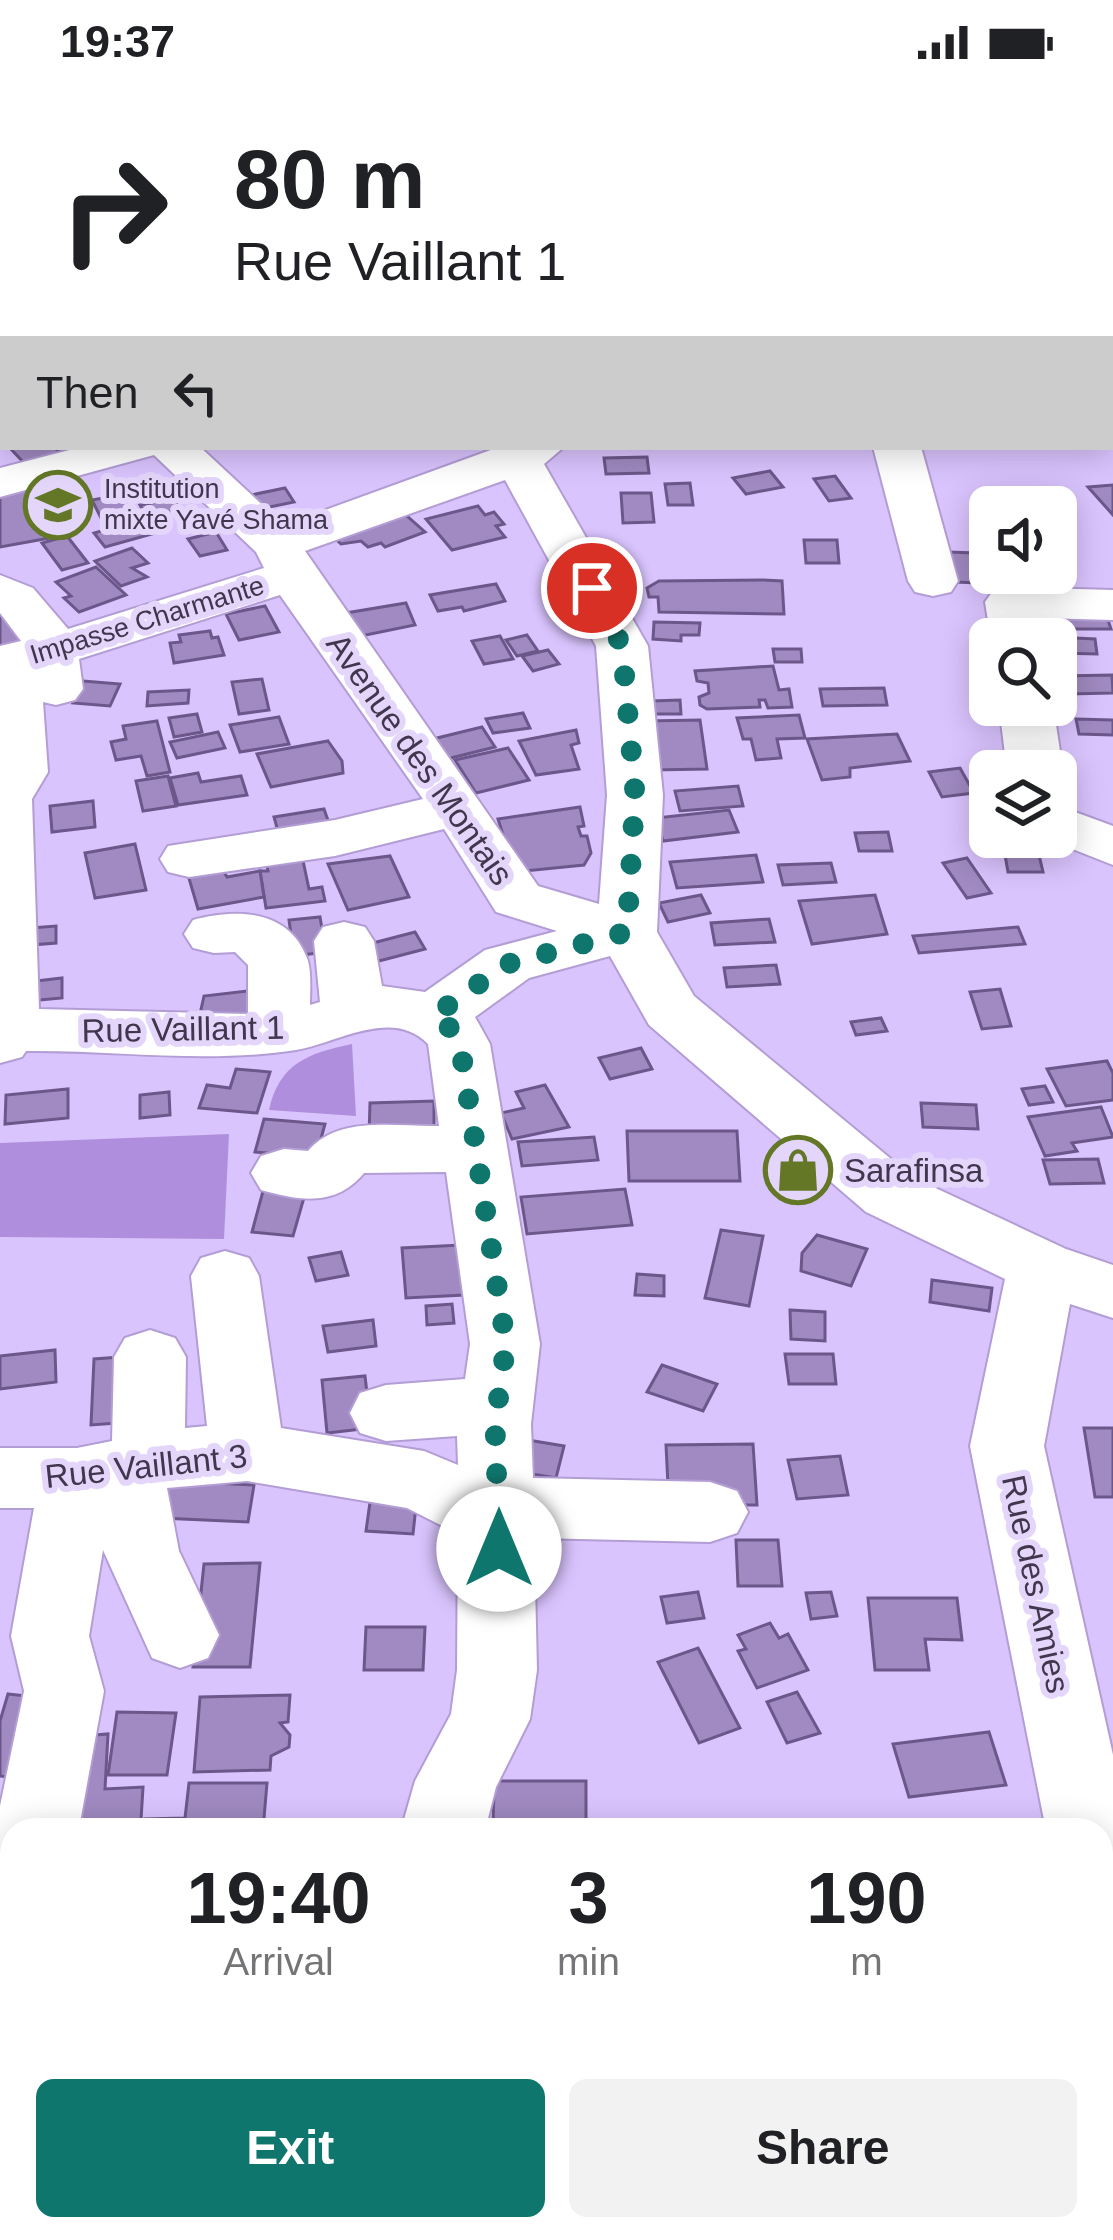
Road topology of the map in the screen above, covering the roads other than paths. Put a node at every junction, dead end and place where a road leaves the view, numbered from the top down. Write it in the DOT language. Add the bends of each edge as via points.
graph roads {
  1 [pos="131,450"];
  2 [pos="175,450"];
  3 [pos="898,450"];
  4 [pos="527,451"];
  5 [pos="0,483"];
  6 [pos="285,560"];
  7 [pos="933,581"];
  8 [pos="0,590"];
  9 [pos="1113,605"];
  10 [pos="1014,618"];
  11 [pos="21,670"];
  12 [pos="458,808"];
  13 [pos="1077,831"];
  14 [pos="1113,847"];
  15 [pos="2,857"];
  16 [pos="189,859"];
  17 [pos="627,932"];
  18 [pos="214,934"];
  19 [pos="344,941"];
  20 [pos="84,1009"];
  21 [pos="350,1010"];
  22 [pos="3,1012"];
  23 [pos="433,1016"];
  24 [pos="280,1031"];
  25 [pos="157,1086"];
  26 [pos="475,1149"];
  27 [pos="284,1173"];
  28 [pos="1042,1267"];
  29 [pos="225,1276"];
  30 [pos="1113,1292"];
  31 [pos="150,1357"];
  32 [pos="386,1413"];
  33 [pos="495,1424"];
  34 [pos="247,1452"];
  35 [pos="120,1469"];
  36 [pos="0,1478"];
  37 [pos="499,1508"];
  38 [pos="710,1512"];
  39 [pos="180,1635"];
  40 [pos="25,1818"];
  41 [pos="446,1818"];
  42 [pos="1085,1818"];
  1 -- 5 [label="street" via="69,484"];
  2 -- 6 [label="street, Avenue des Montais"];
  3 -- 7 [label="street"];
  4 -- 6 [label="street, Impasse Charmante"];
  4 -- 17 [label="street" via="622,646 635,794"];
  6 -- 11 [label="street, Impasse Charmante"];
  6 -- 12 [label="street, Avenue des Montais"];
  8 -- 11 [label="street" via="20,600"];
  9 -- 10 [label="street" via="1011,602"];
  11 -- 15 [label="street" via="20,772 4,799"];
  12 -- 16 [label="street" via="335,838"];
  12 -- 17 [label="street, Avenue des Montais" via="517,899"];
  13 -- 14 [label="street"];
  15 -- 22 [label="street"];
  17 -- 23 [label="street" via="507,964"];
  17 -- 28 [label="street" via="671,1010 890,1195"];
  18 -- 24 [label="street" via="249,932 278,961"];
  19 -- 21 [label="street"];
  20 -- 22 [label="street, Rue Vaillant 1"];
  20 -- 24 [label="street, Rue Vaillant 1" via="211,1035"];
  20 -- 25 [label="street" via="98,1058 152,1068"];
  21 -- 23 [label="street, Rue Vaillant 1" via="407,1006"];
  21 -- 24 [label="street, Rue Vaillant 1"];
  23 -- 26 [label="street" via="460,1044"];
  26 -- 27 [label="street" via="346,1150 324,1176"];
  26 -- 33 [label="street" via="506,1344"];
  28 -- 30 [label="street"];
  28 -- 42 [label="street, Rue des Amies" via="1007,1446"];
  29 -- 34 [label="street"];
  31 -- 35 [label="street" via="148,1447"];
  32 -- 33 [label="street" via="469,1407"];
  33 -- 37 [label="street"];
  34 -- 35 [label="street, Rue Vaillant 3"];
  34 -- 37 [label="street, Rue Vaillant 3" via="424,1481 464,1506"];
  35 -- 36 [label="street, Rue Vaillant 3"];
  35 -- 39 [label="street" via="141,1551"];
  35 -- 40 [label="street" via="50,1636 64,1691"];
  37 -- 38 [label="street, Rue Vaillant 3"];
  37 -- 41 [label="street" via="490,1719"];
}
